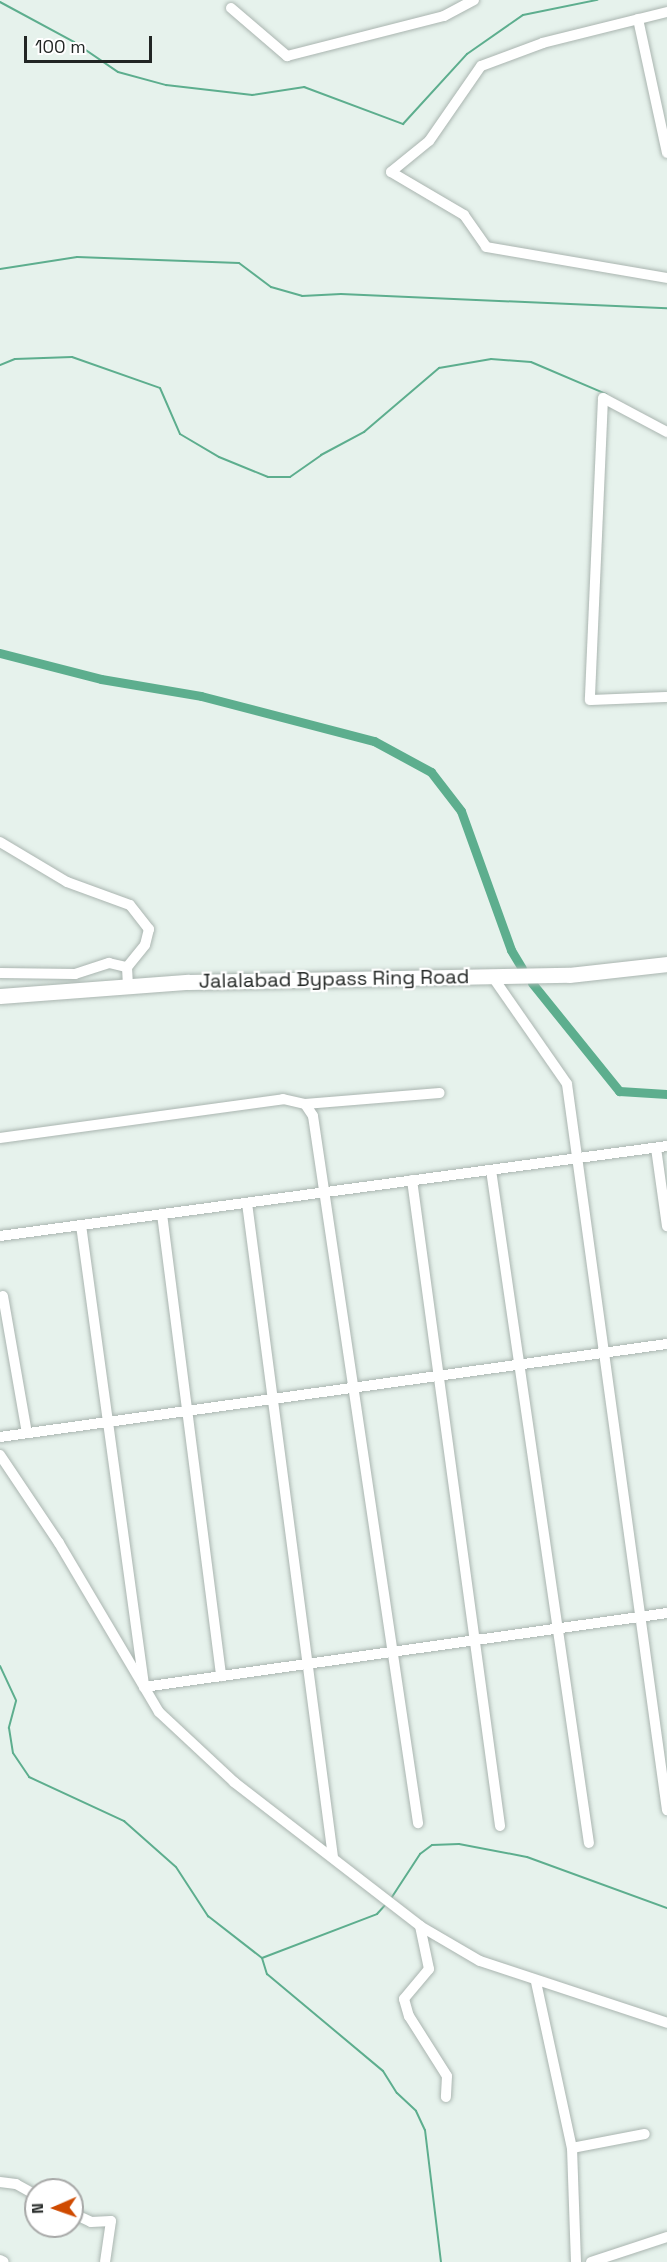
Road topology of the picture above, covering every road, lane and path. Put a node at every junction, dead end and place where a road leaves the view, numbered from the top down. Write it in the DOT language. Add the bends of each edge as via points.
graph roads {
  1 [pos="474,0"];
  2 [pos="231,8"];
  3 [pos="667,12"];
  4 [pos="638,19"];
  5 [pos="667,153"];
  6 [pos="667,278"];
  7 [pos="666,429"];
  8 [pos="667,697"];
  9 [pos="0,842"];
  10 [pos="667,964"];
  11 [pos="127,967"];
  12 [pos="0,973"];
  13 [pos="492,976"];
  14 [pos="128,985"];
  15 [pos="0,996"];
  16 [pos="440,1093"];
  17 [pos="305,1104"];
  18 [pos="0,1138"];
  19 [pos="662,1147"];
  20 [pos="577,1158"];
  21 [pos="491,1170"];
  22 [pos="412,1180"];
  23 [pos="325,1192"];
  24 [pos="247,1203"];
  25 [pos="162,1214"];
  26 [pos="81,1225"];
  27 [pos="667,1226"];
  28 [pos="0,1236"];
  29 [pos="3,1296"];
  30 [pos="667,1344"];
  31 [pos="604,1353"];
  32 [pos="519,1365"];
  33 [pos="439,1378"];
  34 [pos="354,1388"];
  35 [pos="274,1399"];
  36 [pos="189,1411"];
  37 [pos="108,1422"];
  38 [pos="27,1433"];
  39 [pos="0,1437"];
  40 [pos="0,1455"];
  41 [pos="667,1613"];
  42 [pos="640,1617"];
  43 [pos="558,1628"];
  44 [pos="475,1640"];
  45 [pos="393,1652"];
  46 [pos="309,1664"];
  47 [pos="221,1676"];
  48 [pos="144,1687"];
  49 [pos="667,1810"];
  50 [pos="418,1822"];
  51 [pos="500,1826"];
  52 [pos="589,1843"];
  53 [pos="333,1857"];
  54 [pos="420,1926"];
  55 [pos="536,1982"];
  56 [pos="667,2024"];
  57 [pos="446,2097"];
  58 [pos="645,2134"];
  59 [pos="572,2148"];
  60 [pos="0,2182"];
  61 [pos="24,2188"];
  62 [pos="84,2219"];
  63 [pos="667,2237"];
  64 [pos="105,2262"];
  65 [pos="576,2262"];
  66 [pos="591,2262"];
  1 -- 2 [label="street" via="444,16 287,57"];
  3 -- 4 [label="street"];
  4 -- 5 [label="street"];
  4 -- 6 [label="street" via="543,43 481,66 429,141 391,172 464,215 486,247"];
  7 -- 8 [label="street" via="603,398 590,700"];
  9 -- 11 [label="street" via="67,882 130,905 149,929 145,945"];
  10 -- 13 [label="highway, Jalalabad Bypass Ring Road" via="624,971"];
  11 -- 12 [label="street" via="109,963 75,974"];
  11 -- 14 [label="street"];
  13 -- 14 [label="highway, Jalalabad Bypass Ring Road"];
  13 -- 20 [label="street" via="567,1084"];
  14 -- 15 [label="highway, Jalalabad Bypass Ring Road"];
  16 -- 17 [label="street"];
  17 -- 18 [label="street" via="283,1099"];
  17 -- 23 [label="street" via="314,1116"];
  19 -- 20 [label="street"];
  19 -- 27 [label="street"];
  20 -- 21 [label="street"];
  20 -- 31 [label="street"];
  21 -- 22 [label="street"];
  21 -- 32 [label="street"];
  22 -- 23 [label="street"];
  22 -- 33 [label="street"];
  23 -- 24 [label="street"];
  23 -- 34 [label="street"];
  24 -- 25 [label="street"];
  24 -- 35 [label="street"];
  25 -- 26 [label="street"];
  25 -- 36 [label="street"];
  26 -- 28 [label="street"];
  26 -- 37 [label="street"];
  29 -- 38 [label="street"];
  30 -- 31 [label="street"];
  31 -- 32 [label="street"];
  31 -- 42 [label="street"];
  32 -- 33 [label="street"];
  32 -- 43 [label="street"];
  33 -- 34 [label="street"];
  33 -- 44 [label="street"];
  34 -- 35 [label="street"];
  34 -- 45 [label="street"];
  35 -- 36 [label="street"];
  35 -- 46 [label="street"];
  36 -- 37 [label="street"];
  36 -- 47 [label="street"];
  37 -- 38 [label="street"];
  37 -- 48 [label="street"];
  38 -- 39 [label="street"];
  40 -- 48 [label="street" via="59,1543"];
  41 -- 42 [label="street"];
  42 -- 43 [label="street"];
  42 -- 49 [label="street"];
  43 -- 44 [label="street"];
  43 -- 52 [label="street"];
  44 -- 45 [label="street"];
  44 -- 51 [label="street"];
  45 -- 46 [label="street"];
  45 -- 50 [label="street"];
  46 -- 47 [label="street"];
  46 -- 53 [label="street"];
  47 -- 48 [label="street"];
  48 -- 53 [label="street" via="159,1712 234,1782"];
  53 -- 54 [label="street"];
  54 -- 55 [label="street" via="480,1961"];
  54 -- 57 [label="street" via="429,1969 404,1999 409,2016 447,2076"];
  55 -- 56 [label="street"];
  55 -- 59 [label="street"];
  58 -- 59 [label="street"];
  59 -- 65 [label="street"];
  60 -- 61 [label="street"];
  62 -- 64 [label="street" via="111,2221"];
  63 -- 66 [label="street"];
}
